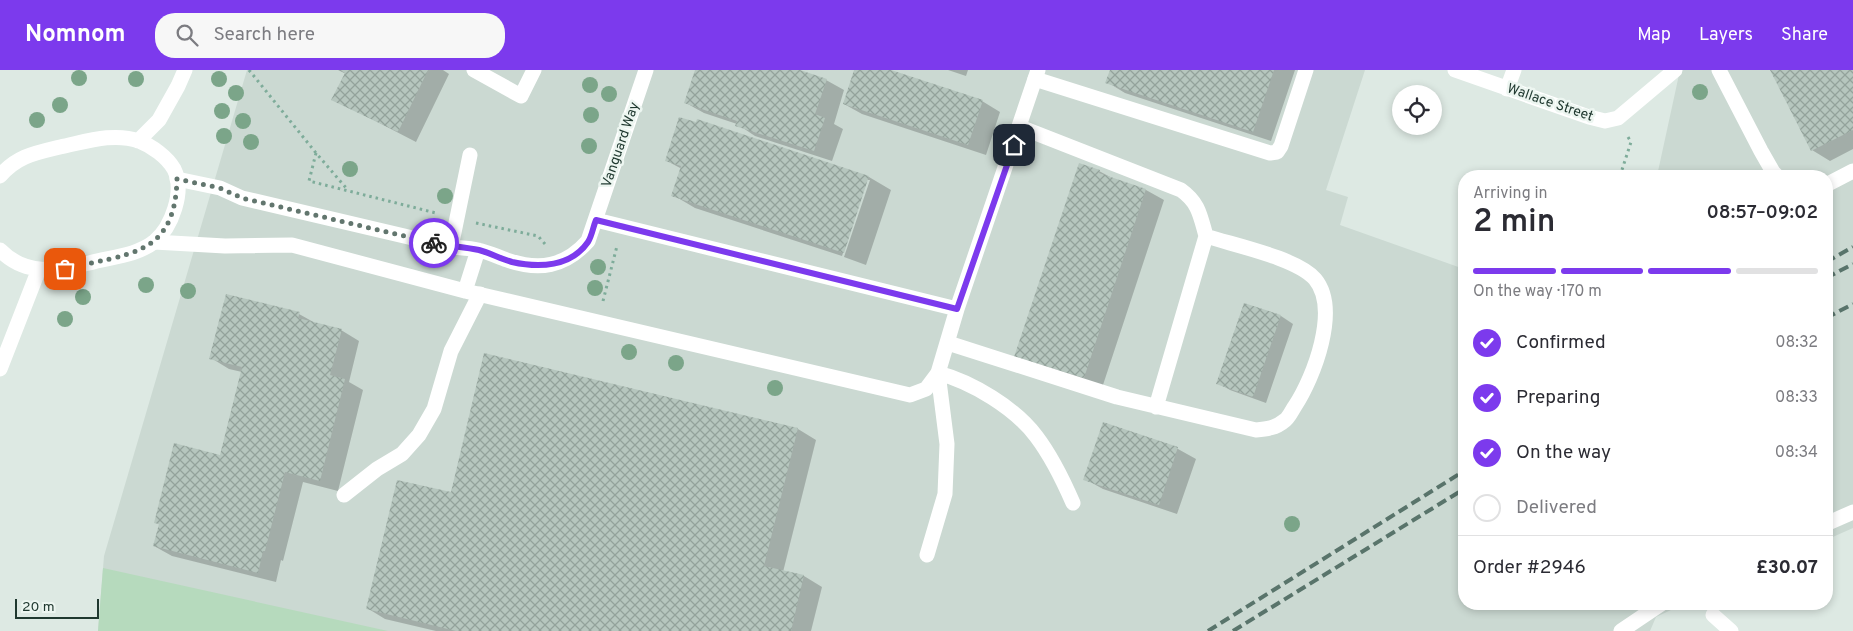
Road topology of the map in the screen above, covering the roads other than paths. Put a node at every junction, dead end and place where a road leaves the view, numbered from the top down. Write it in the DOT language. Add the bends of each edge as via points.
graph roads {
  1 [pos="185,70"];
  2 [pos="474,70"];
  3 [pos="534,70"];
  4 [pos="646,70"];
  5 [pos="1306,70"];
  6 [pos="1455,70"];
  7 [pos="1514,70"];
  8 [pos="1675,70"];
  9 [pos="1719,70"];
  10 [pos="1037,74"];
  11 [pos="1507,88"];
  12 [pos="1020,127"];
  13 [pos="138,141"];
  14 [pos="470,155"];
  15 [pos="1772,170"];
  16 [pos="1853,171"];
  17 [pos="0,176"];
  18 [pos="177,179"];
  19 [pos="1833,181"];
  20 [pos="596,220"];
  21 [pos="1206,236"];
  22 [pos="154,242"];
  23 [pos="451,247"];
  24 [pos="0,250"];
  25 [pos="478,250"];
  26 [pos="40,270"];
  27 [pos="465,291"];
  28 [pos="480,294"];
  29 [pos="957,309"];
  30 [pos="948,343"];
  31 [pos="0,369"];
  32 [pos="938,373"];
  33 [pos="1156,408"];
  34 [pos="344,495"];
  35 [pos="1073,504"];
  36 [pos="1853,512"];
  37 [pos="1833,521"];
  38 [pos="927,555"];
  39 [pos="1652,610"];
  40 [pos="1713,615"];
  41 [pos="1621,631"];
  42 [pos="1731,631"];
  1 -- 13 [label="street" via="159,120"];
  2 -- 3 [label="street" via="521,96"];
  4 -- 20 [label="street, Vanguard Way"];
  5 -- 10 [label="street" via="1281,146 1277,152 1270,153"];
  6 -- 11 [label="street, Wallace Street"];
  7 -- 11 [label="street"];
  8 -- 11 [label="street, Wallace Street" via="1618,118 1605,121"];
  9 -- 15 [label="street"];
  10 -- 12 [label="street"];
  12 -- 21 [label="street" via="1181,190 1199,211"];
  12 -- 29 [label="street"];
  13 -- 17 [label="street" via="105,138 21,157"];
  13 -- 18 [label="street" via="167,160"];
  14 -- 23 [label="street"];
  16 -- 19 [label="street"];
  18 -- 22 [label="street" via="174,212"];
  18 -- 23 [label="street, Vanguard Way" via="220,188 242,198"];
  20 -- 25 [label="street, Vanguard Way" via="588,241 561,262 530,266"];
  20 -- 29 [label="street" via="720,254"];
  21 -- 33 [label="street"];
  21 -- 33 [label="street" via="1294,263 1315,280 1322,290 1325,310 1311,377 1285,421 1270,429 1256,430"];
  22 -- 26 [label="street" via="134,252 65,269"];
  22 -- 27 [label="street" via="292,245"];
  23 -- 25 [label="street, Vanguard Way"];
  24 -- 26 [label="street" via="9,259"];
  25 -- 27 [label="street"];
  26 -- 31 [label="street"];
  27 -- 28 [label="street"];
  28 -- 32 [label="street" via="910,395 926,389"];
  28 -- 34 [label="street" via="451,351 434,409 419,435 402,454"];
  29 -- 30 [label="street"];
  30 -- 32 [label="street"];
  30 -- 33 [label="street"];
  32 -- 35 [label="street" via="958,378 981,390 1020,419 1048,452"];
  32 -- 38 [label="street" via="948,444 945,494"];
  36 -- 37 [label="street"];
  39 -- 41 [label="street"];
  40 -- 42 [label="street"];
}
